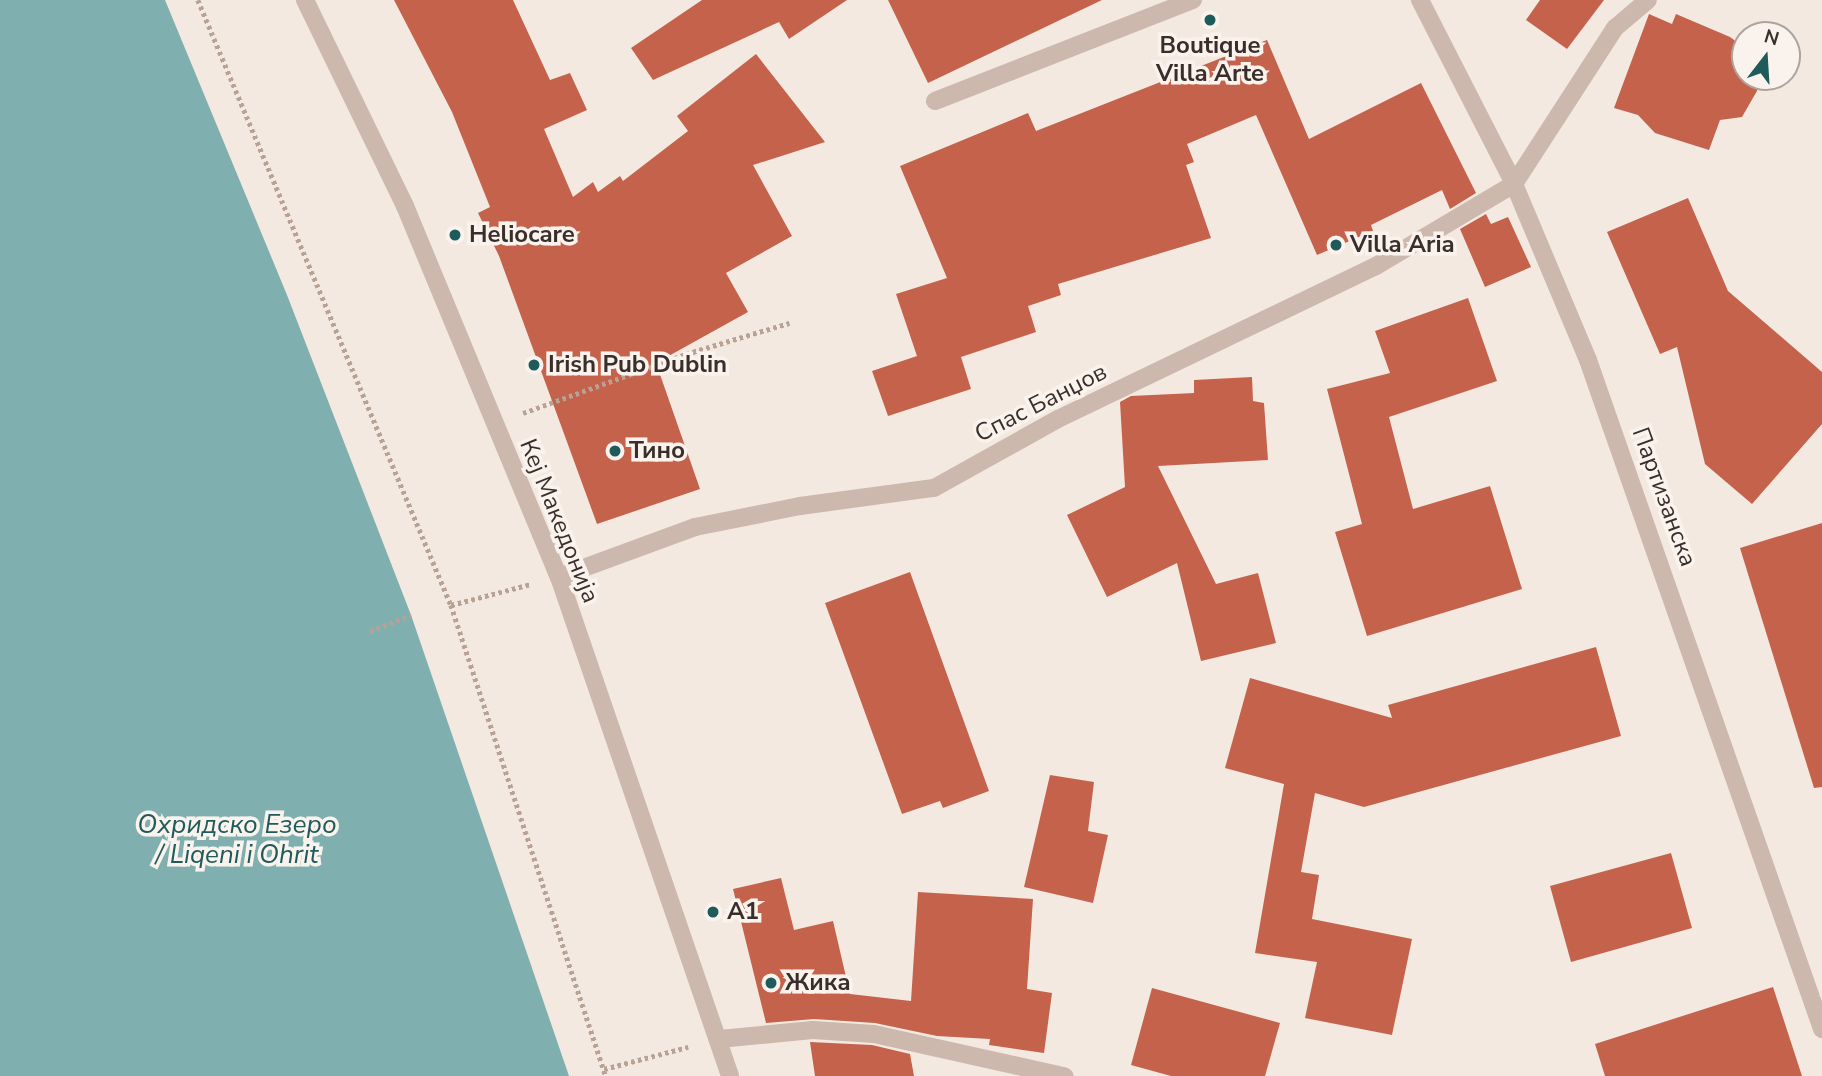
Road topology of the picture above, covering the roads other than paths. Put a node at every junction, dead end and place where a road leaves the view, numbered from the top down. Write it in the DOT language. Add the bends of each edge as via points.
graph roads {
  1 [pos="304,0"];
  2 [pos="1193,0"];
  3 [pos="1420,0"];
  4 [pos="1648,0"];
  5 [pos="935,101"];
  6 [pos="1514,184"];
  7 [pos="559,577"];
  8 [pos="1822,1028"];
  9 [pos="719,1039"];
  10 [pos="730,1076"];
  11 [pos="1064,1076"];
  1 -- 7 [label="street, Кеј Македонија" via="405,206"];
  2 -- 5 [label="street"];
  3 -- 6 [label="street, Партизанска"];
  4 -- 6 [label="street" via="1615,28"];
  6 -- 7 [label="street, Спас Банџов" via="1376,266 1058,419 934,488 800,506 695,527"];
  6 -- 8 [label="street, Партизанска" via="1611,423"];
  7 -- 9 [label="street, Кеј Македонија"];
  9 -- 10 [label="street, Кеј Македонија"];
  9 -- 11 [label="street" via="813,1030 874,1034"];
}
